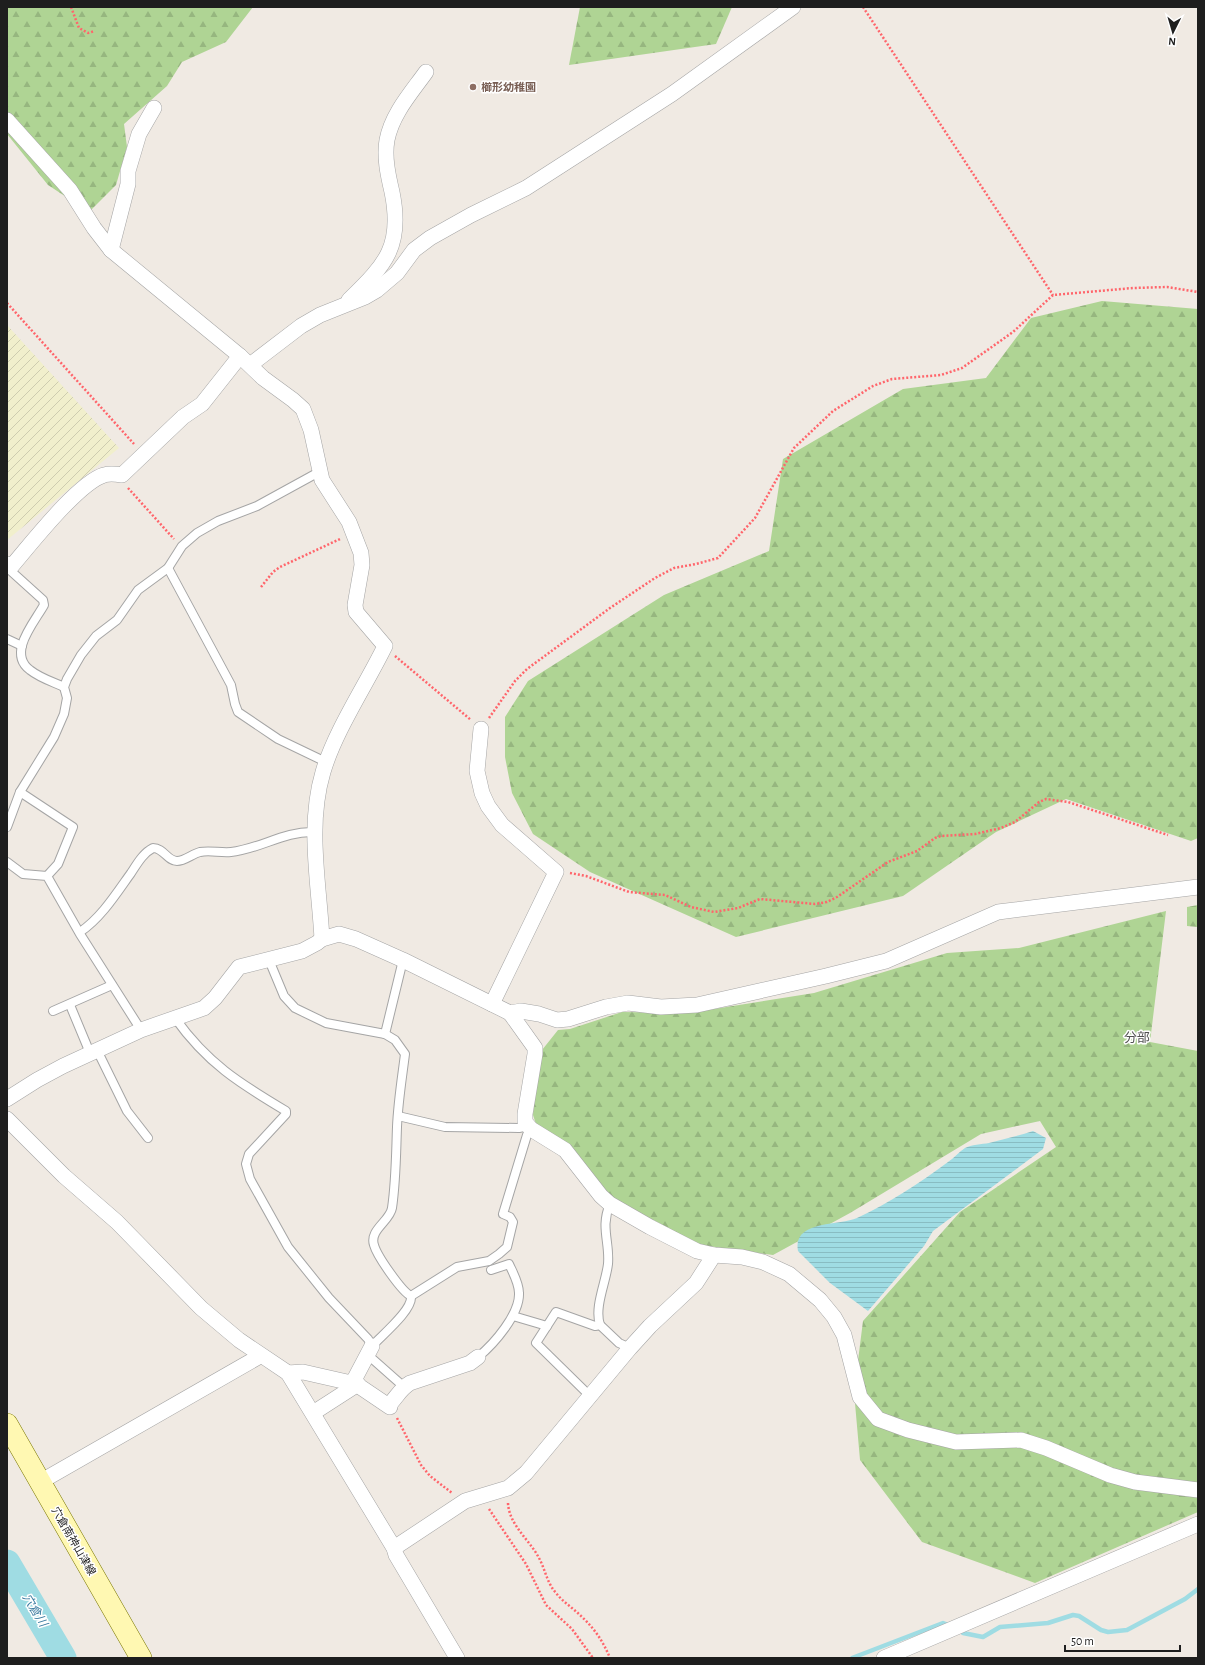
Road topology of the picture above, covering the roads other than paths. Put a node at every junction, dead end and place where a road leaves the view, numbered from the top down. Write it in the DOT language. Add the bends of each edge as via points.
graph roads {
  1 [pos="793,7"];
  2 [pos="426,72"];
  3 [pos="154,108"];
  4 [pos="7,120"];
  5 [pos="111,250"];
  6 [pos="344,305"];
  7 [pos="245,361"];
  8 [pos="319,472"];
  9 [pos="9,565"];
  10 [pos="168,568"];
  11 [pos="7,639"];
  12 [pos="22,646"];
  13 [pos="64,687"];
  14 [pos="481,728"];
  15 [pos="326,762"];
  16 [pos="20,792"];
  17 [pos="10,808"];
  18 [pos="7,827"];
  19 [pos="314,832"];
  20 [pos="7,862"];
  21 [pos="47,876"];
  22 [pos="1198,887"];
  23 [pos="80,932"];
  24 [pos="322,939"];
  25 [pos="269,960"];
  26 [pos="403,960"];
  27 [pos="112,985"];
  28 [pos="492,1004"];
  29 [pos="70,1005"];
  30 [pos="53,1011"];
  31 [pos="510,1013"];
  32 [pos="174,1018"];
  33 [pos="141,1030"];
  34 [pos="385,1034"];
  35 [pos="94,1052"];
  36 [pos="7,1099"];
  37 [pos="398,1116"];
  38 [pos="7,1119"];
  39 [pos="530,1128"];
  40 [pos="148,1138"];
  41 [pos="610,1204"];
  42 [pos="714,1255"];
  43 [pos="491,1270"];
  44 [pos="411,1296"];
  45 [pos="513,1316"];
  46 [pos="600,1325"];
  47 [pos="547,1326"];
  48 [pos="630,1348"];
  49 [pos="370,1350"];
  50 [pos="260,1356"];
  51 [pos="478,1357"];
  52 [pos="288,1373"];
  53 [pos="355,1383"];
  54 [pos="403,1386"];
  55 [pos="590,1396"];
  56 [pos="313,1413"];
  57 [pos="7,1424"];
  58 [pos="40,1482"];
  59 [pos="1198,1490"];
  60 [pos="1198,1524"];
  61 [pos="394,1548"];
  62 [pos="141,1658"];
  63 [pos="457,1658"];
  64 [pos="884,1658"];
  1 -- 6 [label="street" via="672,94 526,188 430,238 414,250 388,282 365,298"];
  2 -- 6 [label="street" via="392,123 387,142 387,169 396,220 392,246 384,264"];
  3 -- 5 [label="street" via="139,134"];
  4 -- 5 [label="street" via="70,190"];
  5 -- 7 [label="street"];
  6 -- 7 [label="street" via="320,315"];
  7 -- 8 [label="street" via="262,378 303,409 311,430"];
  7 -- 9 [label="street" via="202,404 183,417 122,475 103,475 65,505"];
  8 -- 10 [label="lane" via="257,506 218,521 197,533 182,546"];
  8 -- 15 [label="street" via="354,533 361,554 362,565 354,605 356,612 385,646"];
  9 -- 12 [label="lane" via="12,572 43,600 44,605"];
  10 -- 13 [label="lane" via="138,590 116,620 96,636 81,655"];
  10 -- 15 [label="lane" via="231,685 238,712 278,739"];
  11 -- 12 [label="lane"];
  12 -- 13 [label="lane" via="20,657 30,670"];
  13 -- 16 [label="lane" via="67,698 64,714 54,737"];
  14 -- 28 [label="street" via="477,771 488,806 502,825 556,872"];
  15 -- 19 [label="street" via="318,796"];
  16 -- 17 [label="lane"];
  16 -- 21 [label="lane" via="73,827 58,864"];
  17 -- 18 [label="lane"];
  19 -- 23 [label="lane" via="286,834 258,847 230,852 201,852 177,861 153,848 143,857 105,908"];
  19 -- 24 [label="street"];
  20 -- 21 [label="lane" via="23,874"];
  21 -- 23 [label="lane"];
  22 -- 31 [label="street" via="998,912 886,961 697,1005 661,1007 628,1003 557,1020 521,1011"];
  23 -- 27 [label="lane"];
  24 -- 25 [label="street" via="318,944 302,951"];
  24 -- 26 [label="street" via="338,934 356,939"];
  25 -- 32 [label="street" via="239,967 224,988 204,1008"];
  25 -- 34 [label="lane" via="284,996 295,1008 326,1023"];
  26 -- 28 [label="street"];
  26 -- 34 [label="lane"];
  27 -- 29 [label="lane"];
  27 -- 33 [label="lane"];
  28 -- 31 [label="street"];
  29 -- 30 [label="lane"];
  29 -- 35 [label="lane"];
  31 -- 39 [label="street" via="535,1048 525,1114"];
  32 -- 33 [label="street"];
  32 -- 49 [label="lane" via="191,1041 234,1079 286,1111 249,1154 246,1164 250,1179 288,1247 325,1293 368,1339"];
  33 -- 35 [label="street"];
  34 -- 37 [label="lane" via="395,1040 405,1054"];
  35 -- 36 [label="street" via="36,1080"];
  35 -- 40 [label="lane" via="127,1111"];
  37 -- 39 [label="lane" via="445,1127"];
  37 -- 44 [label="lane" via="392,1211 374,1236 374,1245 395,1280"];
  38 -- 50 [label="street" via="54,1167 117,1222 201,1308"];
  39 -- 41 [label="street" via="564,1150"];
  39 -- 44 [label="lane" via="503,1214 510,1217 513,1222 507,1247 489,1261 457,1267"];
  41 -- 42 [label="street" via="682,1244"];
  41 -- 46 [label="lane" via="604,1229 608,1262 602,1285"];
  42 -- 48 [label="street" via="696,1283"];
  42 -- 59 [label="street" via="742,1256 763,1262 789,1274 820,1300 844,1335 860,1397 878,1419 908,1430 956,1442 1021,1440 1110,1475 1135,1482"];
  43 -- 45 [label="lane" via="509,1264 520,1292 519,1305"];
  44 -- 49 [label="lane" via="412,1301 408,1309"];
  45 -- 47 [label="lane"];
  45 -- 51 [label="lane" via="489,1348"];
  46 -- 47 [label="lane" via="595,1326 558,1312"];
  46 -- 48 [label="lane" via="619,1343"];
  47 -- 55 [label="lane" via="536,1343"];
  48 -- 55 [label="street"];
  49 -- 53 [label="street"];
  49 -- 54 [label="lane"];
  50 -- 52 [label="street"];
  50 -- 58 [label="street"];
  51 -- 54 [label="street" via="470,1363"];
  52 -- 53 [label="street" via="303,1372"];
  52 -- 56 [label="street"];
  53 -- 54 [label="street" via="390,1406"];
  53 -- 56 [label="street"];
  55 -- 61 [label="street" via="516,1482 504,1489 465,1501"];
  56 -- 61 [label="street"];
  57 -- 58 [label="main road, 穴倉南神山津線"];
  58 -- 62 [label="main road, 穴倉南神山津線"];
  60 -- 64 [label="street"];
  61 -- 63 [label="street"];
}
